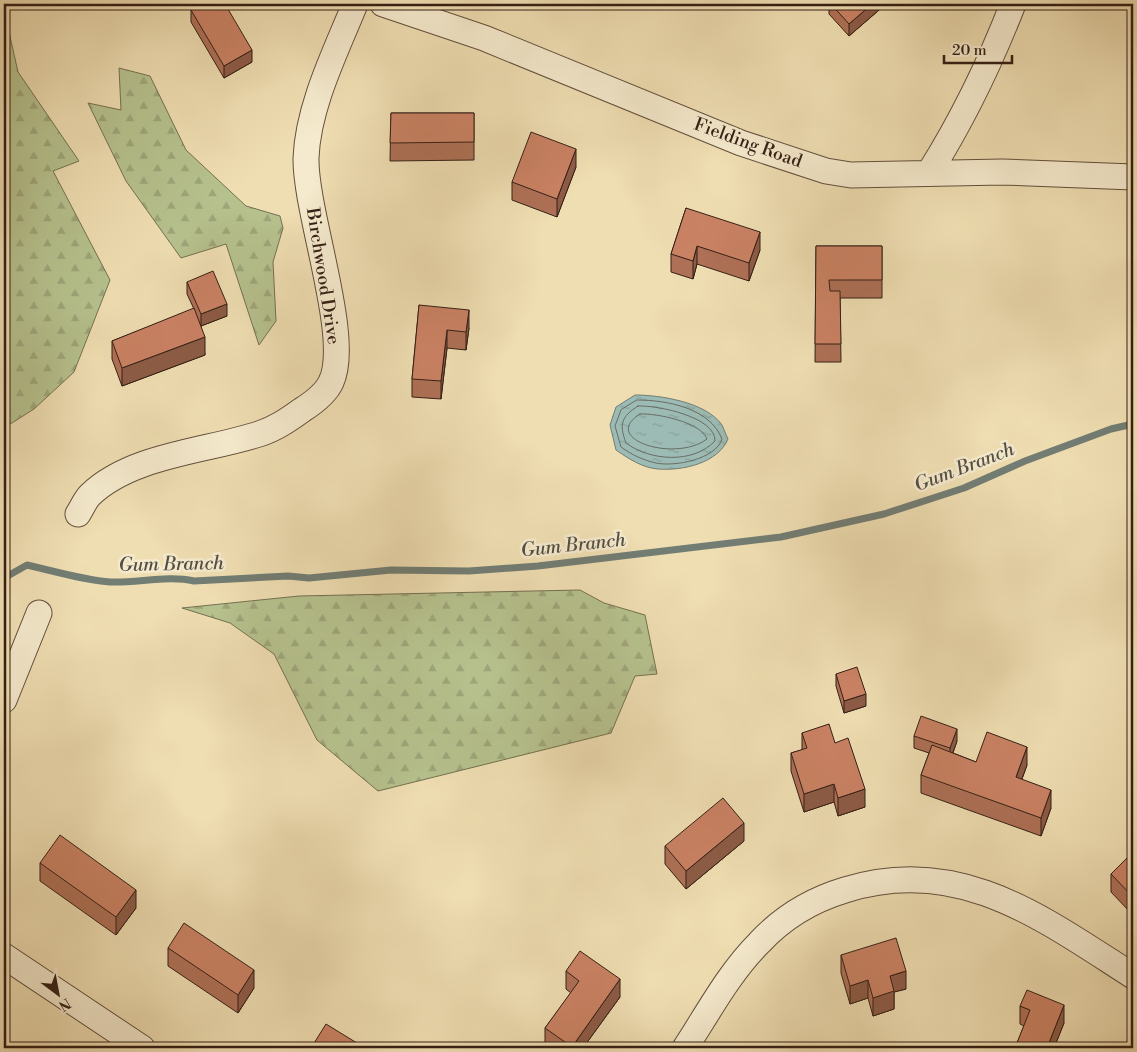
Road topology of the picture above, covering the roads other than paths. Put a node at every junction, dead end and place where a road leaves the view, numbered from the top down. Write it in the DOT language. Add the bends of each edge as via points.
graph roads {
  1 [pos="355,4"];
  2 [pos="383,4"];
  3 [pos="1013,4"];
  4 [pos="929,173"];
  5 [pos="1133,177"];
  6 [pos="78,514"];
  7 [pos="39,614"];
  8 [pos="4,700"];
  9 [pos="4,956"];
  10 [pos="1133,976"];
  11 [pos="142,1048"];
  12 [pos="686,1048"];
  1 -- 6 [label="street, Birchwood Drive" via="326,77 310,131 306,158 334,328 336,363 332,382 322,395 277,427 132,470 107,482 89,496"];
  2 -- 4 [label="street, Fielding Road" via="484,38 803,164 851,175"];
  3 -- 4 [label="street" via="978,86"];
  4 -- 5 [label="street, Fielding Road"];
  7 -- 8 [label="street"];
  9 -- 11 [label="street"];
  10 -- 12 [label="street" via="1047,921 982,890 926,879 883,881 824,897 772,929 734,973"];
}
